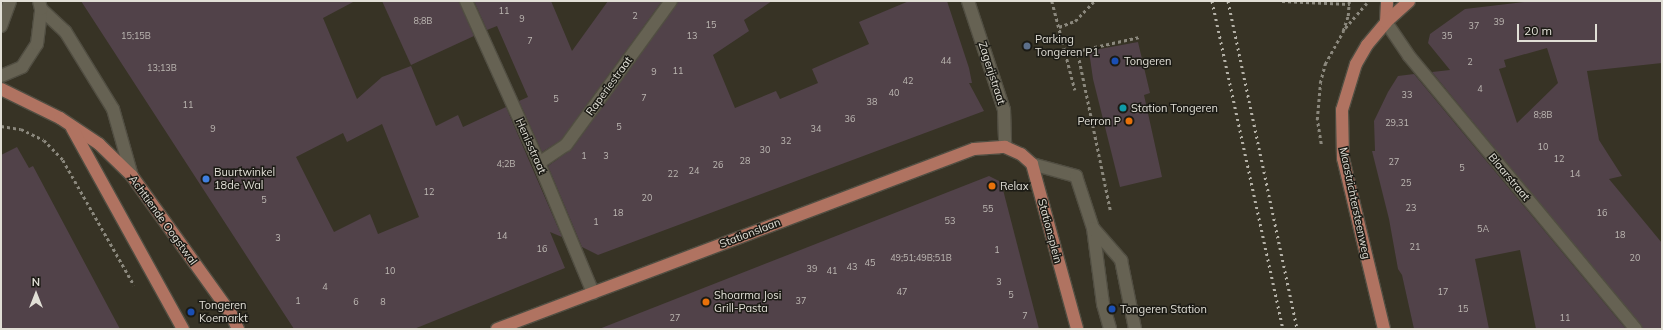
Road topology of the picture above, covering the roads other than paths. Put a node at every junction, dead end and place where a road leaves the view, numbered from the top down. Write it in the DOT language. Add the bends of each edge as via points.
graph roads {
  1 [pos="10,1"];
  2 [pos="466,1"];
  3 [pos="671,1"];
  4 [pos="968,1"];
  5 [pos="1388,1"];
  6 [pos="1409,1"];
  7 [pos="40,5"];
  8 [pos="1386,22"];
  9 [pos="1,26"];
  10 [pos="1,76"];
  11 [pos="1,89"];
  12 [pos="71,127"];
  13 [pos="1005,147"];
  14 [pos="539,163"];
  15 [pos="1032,164"];
  16 [pos="132,176"];
  17 [pos="1093,228"];
  18 [pos="593,292"];
  19 [pos="231,314"];
  20 [pos="184,329"];
  21 [pos="238,329"];
  22 [pos="243,329"];
  23 [pos="497,329"];
  24 [pos="1077,329"];
  25 [pos="1110,329"];
  26 [pos="1135,329"];
  27 [pos="1384,329"];
  28 [pos="1636,329"];
  1 -- 9 [label="street"];
  2 -- 14 [label="street, Henisstraat"];
  3 -- 14 [label="street, Raperiestraat" via="566,145"];
  4 -- 13 [label="street, Zagerijstraat" via="1004,110"];
  5 -- 8 [label="main road"];
  6 -- 8 [label="main road, Maastrichtersteenweg"];
  7 -- 10 [label="street" via="37,44 22,67"];
  7 -- 16 [label="street" via="65,31 113,109"];
  8 -- 27 [label="main road, Maastrichtersteenweg" via="1374,34 1356,64 1346,91 1340,129 1343,158"];
  8 -- 28 [label="street, Blaarstraat" via="1409,56"];
  11 -- 12 [label="main road, Achttiende Oogstwal" via="60,118"];
  12 -- 16 [label="main road, Achttiende Oogstwal" via="99,144"];
  12 -- 20 [label="main road, Achttiende Oogstwal"];
  13 -- 15 [label="main road" via="1021,154"];
  13 -- 18 [label="main road, Stationslaan" via="974,149"];
  14 -- 18 [label="street, Henisstraat"];
  15 -- 17 [label="street" via="1076,176"];
  15 -- 24 [label="main road, Stationsplein"];
  16 -- 19 [label="main road, Achttiende Oogstwal"];
  17 -- 25 [label="street" via="1103,304"];
  17 -- 26 [label="street" via="1121,260"];
  18 -- 23 [label="main road, Stationslaan"];
  19 -- 21 [label="main road, Achttiende Oogstwal"];
  19 -- 22 [label="main road"];
}
